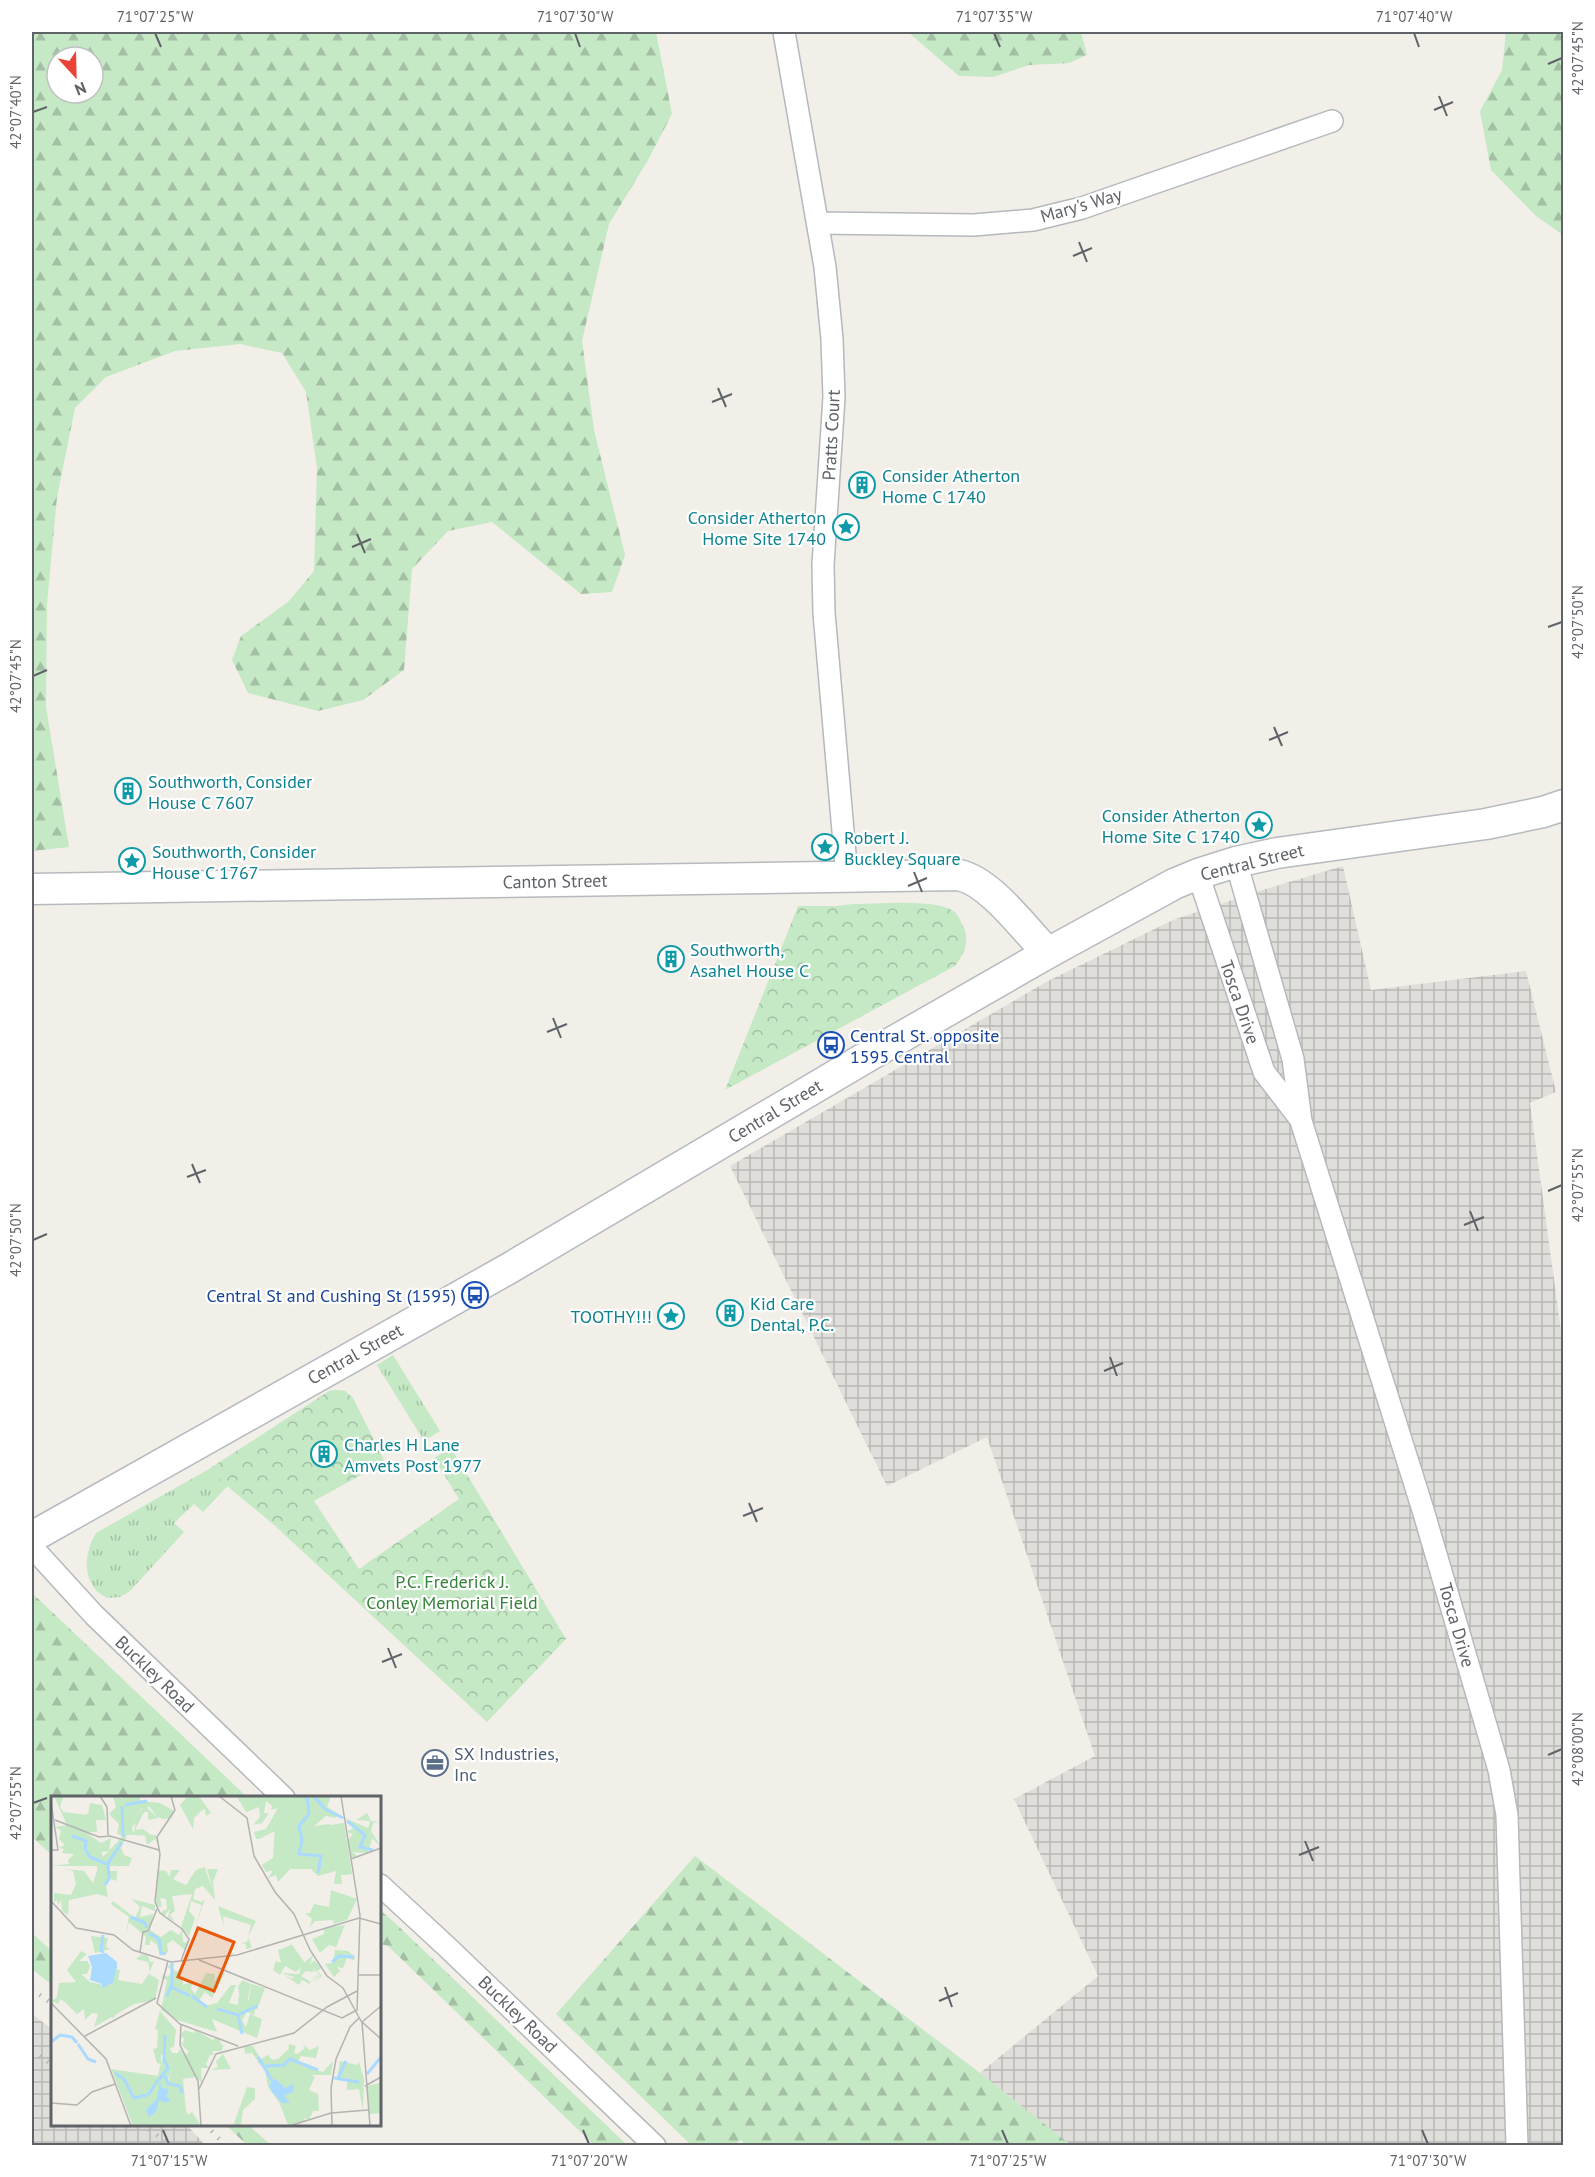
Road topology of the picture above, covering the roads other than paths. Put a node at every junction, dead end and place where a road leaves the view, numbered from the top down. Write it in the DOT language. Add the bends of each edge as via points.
graph roads {
  1 [pos="784,32"];
  2 [pos="1332,121"];
  3 [pos="818,223"];
  4 [pos="1563,805"];
  5 [pos="1236,862"];
  6 [pos="1198,874"];
  7 [pos="847,877"];
  8 [pos="32,889"];
  9 [pos="1048,952"];
  10 [pos="1301,1120"];
  11 [pos="32,1537"];
  12 [pos="32,1546"];
  13 [pos="283,1796"];
  14 [pos="381,1886"];
  15 [pos="656,2145"];
  16 [pos="1517,2145"];
  1 -- 3 [label="street, Pratts Court"];
  2 -- 3 [label="street, Mary's Way" via="1082,208 1033,220 974,225"];
  3 -- 7 [label="street, Pratts Court" via="832,339 834,397 824,613"];
  4 -- 5 [label="main road, Central Street" via="1518,818 1298,849"];
  5 -- 6 [label="main road, Central Street"];
  5 -- 10 [label="street, Tosca Drive" via="1293,1059"];
  6 -- 9 [label="main road, Central Street"];
  6 -- 10 [label="street, Tosca Drive" via="1264,1072"];
  7 -- 8 [label="main road, Canton Street"];
  7 -- 9 [label="main road, Canton Street" via="971,878 989,890"];
  9 -- 11 [label="main road, Central Street" via="508,1269"];
  10 -- 16 [label="street, Tosca Drive" via="1423,1510 1499,1770 1507,1815"];
  12 -- 13 [label="street, Buckley Road" via="94,1615"];
  14 -- 15 [label="street, Buckley Road"];
}
